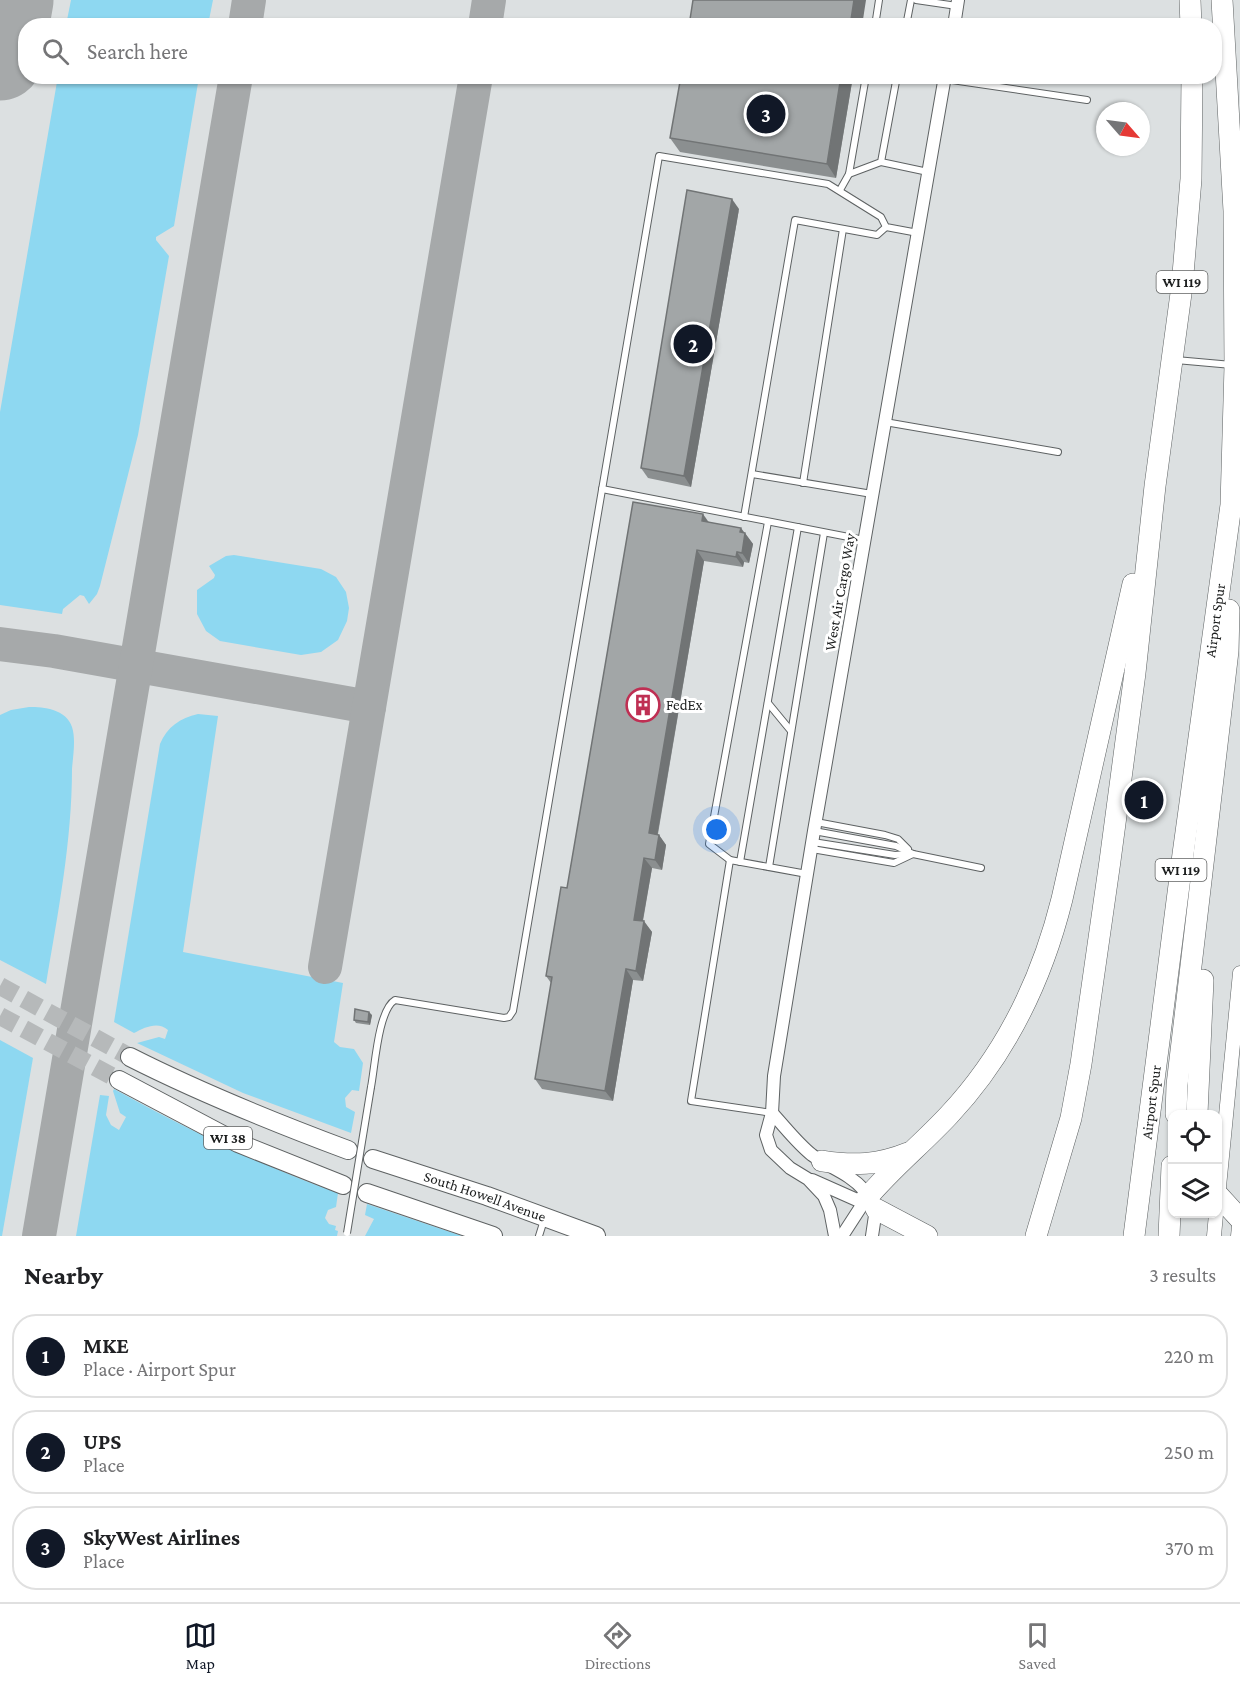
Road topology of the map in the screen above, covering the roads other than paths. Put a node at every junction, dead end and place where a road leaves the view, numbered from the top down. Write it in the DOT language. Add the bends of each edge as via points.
graph roads {
  1 [pos="879,0"];
  2 [pos="911,0"];
  3 [pos="916,0"];
  4 [pos="1190,0"];
  5 [pos="1222,0"];
  6 [pos="958,3"];
  7 [pos="876,18"];
  8 [pos="908,18"];
  9 [pos="955,18"];
  10 [pos="1191,18"];
  11 [pos="865,84"];
  12 [pos="896,84"];
  13 [pos="944,84"];
  14 [pos="984,84"];
  15 [pos="1192,84"];
  16 [pos="1087,100"];
  17 [pos="881,162"];
  18 [pos="928,172"];
  19 [pos="849,174"];
  20 [pos="840,190"];
  21 [pos="886,227"];
  22 [pos="843,229"];
  23 [pos="918,233"];
  24 [pos="1172,360"];
  25 [pos="1235,366"];
  26 [pos="885,422"];
  27 [pos="1058,452"];
  28 [pos="752,474"];
  29 [pos="803,483"];
  30 [pos="1155,486"];
  31 [pos="602,489"];
  32 [pos="872,494"];
  33 [pos="1231,505"];
  34 [pos="744,517"];
  35 [pos="768,522"];
  36 [pos="798,527"];
  37 [pos="824,533"];
  38 [pos="864,540"];
  39 [pos="768,703"];
  40 [pos="791,731"];
  41 [pos="813,836"];
  42 [pos="913,854"];
  43 [pos="730,860"];
  44 [pos="740,862"];
  45 [pos="1204,864"];
  46 [pos="769,867"];
  47 [pos="981,868"];
  48 [pos="807,874"];
  49 [pos="1240,973"];
  50 [pos="130,1057"];
  51 [pos="119,1080"];
  52 [pos="1176,1110"];
  53 [pos="1197,1110"];
  54 [pos="772,1113"];
  55 [pos="348,1150"];
  56 [pos="914,1150"];
  57 [pos="374,1159"];
  58 [pos="822,1161"];
  59 [pos="1221,1164"];
  60 [pos="808,1179"];
  61 [pos="343,1185"];
  62 [pos="367,1193"];
  63 [pos="1222,1200"];
  64 [pos="871,1204"];
  65 [pos="546,1216"];
  66 [pos="1170,1218"];
  67 [pos="1216,1218"];
  68 [pos="1240,1218"];
  69 [pos="346,1235"];
  70 [pos="493,1236"];
  71 [pos="538,1236"];
  72 [pos="596,1236"];
  73 [pos="835,1236"];
  74 [pos="842,1236"];
  75 [pos="872,1236"];
  76 [pos="927,1236"];
  77 [pos="1036,1236"];
  78 [pos="1134,1236"];
  79 [pos="1169,1236"];
  80 [pos="1214,1236"];
  81 [pos="1238,1236"];
  1 -- 7 [label="lane"];
  2 -- 8 [label="lane"];
  3 -- 6 [label="lane"];
  4 -- 10 [label="highway"];
  5 -- 25 [label="highway, Airport Spur / WI 119" via="1234,211"];
  6 -- 9 [label="street"];
  11 -- 19 [label="lane"];
  12 -- 17 [label="lane"];
  13 -- 18 [label="street, West Air Cargo Way"];
  14 -- 16 [label="lane"];
  15 -- 24 [label="highway, WI 119" via="1191,179"];
  17 -- 18 [label="lane"];
  17 -- 19 [label="lane"];
  18 -- 23 [label="street, West Air Cargo Way"];
  19 -- 20 [label="lane"];
  20 -- 21 [label="lane" via="881,217"];
  20 -- 31 [label="lane" via="819,181 659,156"];
  21 -- 22 [label="lane" via="877,235"];
  21 -- 23 [label="lane"];
  22 -- 28 [label="lane" via="795,220"];
  22 -- 29 [label="lane"];
  23 -- 26 [label="street, West Air Cargo Way"];
  24 -- 25 [label="lane"];
  24 -- 30 [label="highway, WI 119"];
  25 -- 33 [label="highway, Airport Spur / WI 119"];
  26 -- 27 [label="lane"];
  26 -- 32 [label="street, West Air Cargo Way"];
  28 -- 29 [label="lane"];
  28 -- 34 [label="lane"];
  29 -- 32 [label="lane"];
  30 -- 56 [label="highway" via="1062,899 1044,962 1015,1024 985,1071"];
  30 -- 77 [label="highway, WI 119" via="1135,673 1081,1064 1071,1118"];
  31 -- 34 [label="lane"];
  31 -- 69 [label="lane, bridge" via="513,1011 504,1017 395,1000 388,1005"];
  32 -- 38 [label="street, West Air Cargo Way"];
  33 -- 45 [label="highway" via="1227,651"];
  33 -- 78 [label="highway, Airport Spur / WI 119"];
  34 -- 35 [label="lane"];
  35 -- 36 [label="lane"];
  35 -- 43 [label="lane" via="709,844"];
  36 -- 37 [label="lane"];
  36 -- 39 [label="lane"];
  37 -- 38 [label="lane"];
  37 -- 40 [label="lane"];
  38 -- 41 [label="street, West Air Cargo Way"];
  39 -- 40 [label="lane"];
  39 -- 44 [label="lane"];
  40 -- 46 [label="lane"];
  41 -- 42 [label="lane" via="895,855"];
  41 -- 42 [label="lane" via="891,837"];
  41 -- 48 [label="street, West Air Cargo Way"];
  42 -- 47 [label="lane"];
  43 -- 44 [label="lane"];
  43 -- 54 [label="lane" via="691,1101"];
  44 -- 46 [label="lane"];
  45 -- 52 [label="highway"];
  45 -- 53 [label="highway" via="1206,912"];
  46 -- 48 [label="lane"];
  48 -- 54 [label="street, West Air Cargo Way" via="774,1076"];
  49 -- 59 [label="street"];
  50 -- 55 [label="main road, WI 38" via="245,1112"];
  51 -- 61 [label="main road, WI 38" via="238,1143"];
  54 -- 58 [label="street"];
  54 -- 60 [label="street, West Air Cargo Way" via="766,1135 771,1150"];
  56 -- 58 [label="highway" via="871,1164"];
  56 -- 64 [label="highway"];
  57 -- 65 [label="main road, South Howell Avenue"];
  58 -- 64 [label="street" via="857,1182"];
  60 -- 64 [label="street"];
  60 -- 73 [label="street, West Air Cargo Way" via="824,1196"];
  62 -- 70 [label="main road"];
  63 -- 68 [label="highway"];
  64 -- 74 [label="street"];
  64 -- 75 [label="street"];
  64 -- 76 [label="highway"];
  65 -- 71 [label="lane"];
  65 -- 72 [label="main road, South Howell Avenue"];
  66 -- 79 [label="highway"];
  67 -- 80 [label="street"];
  68 -- 81 [label="street"];
}
